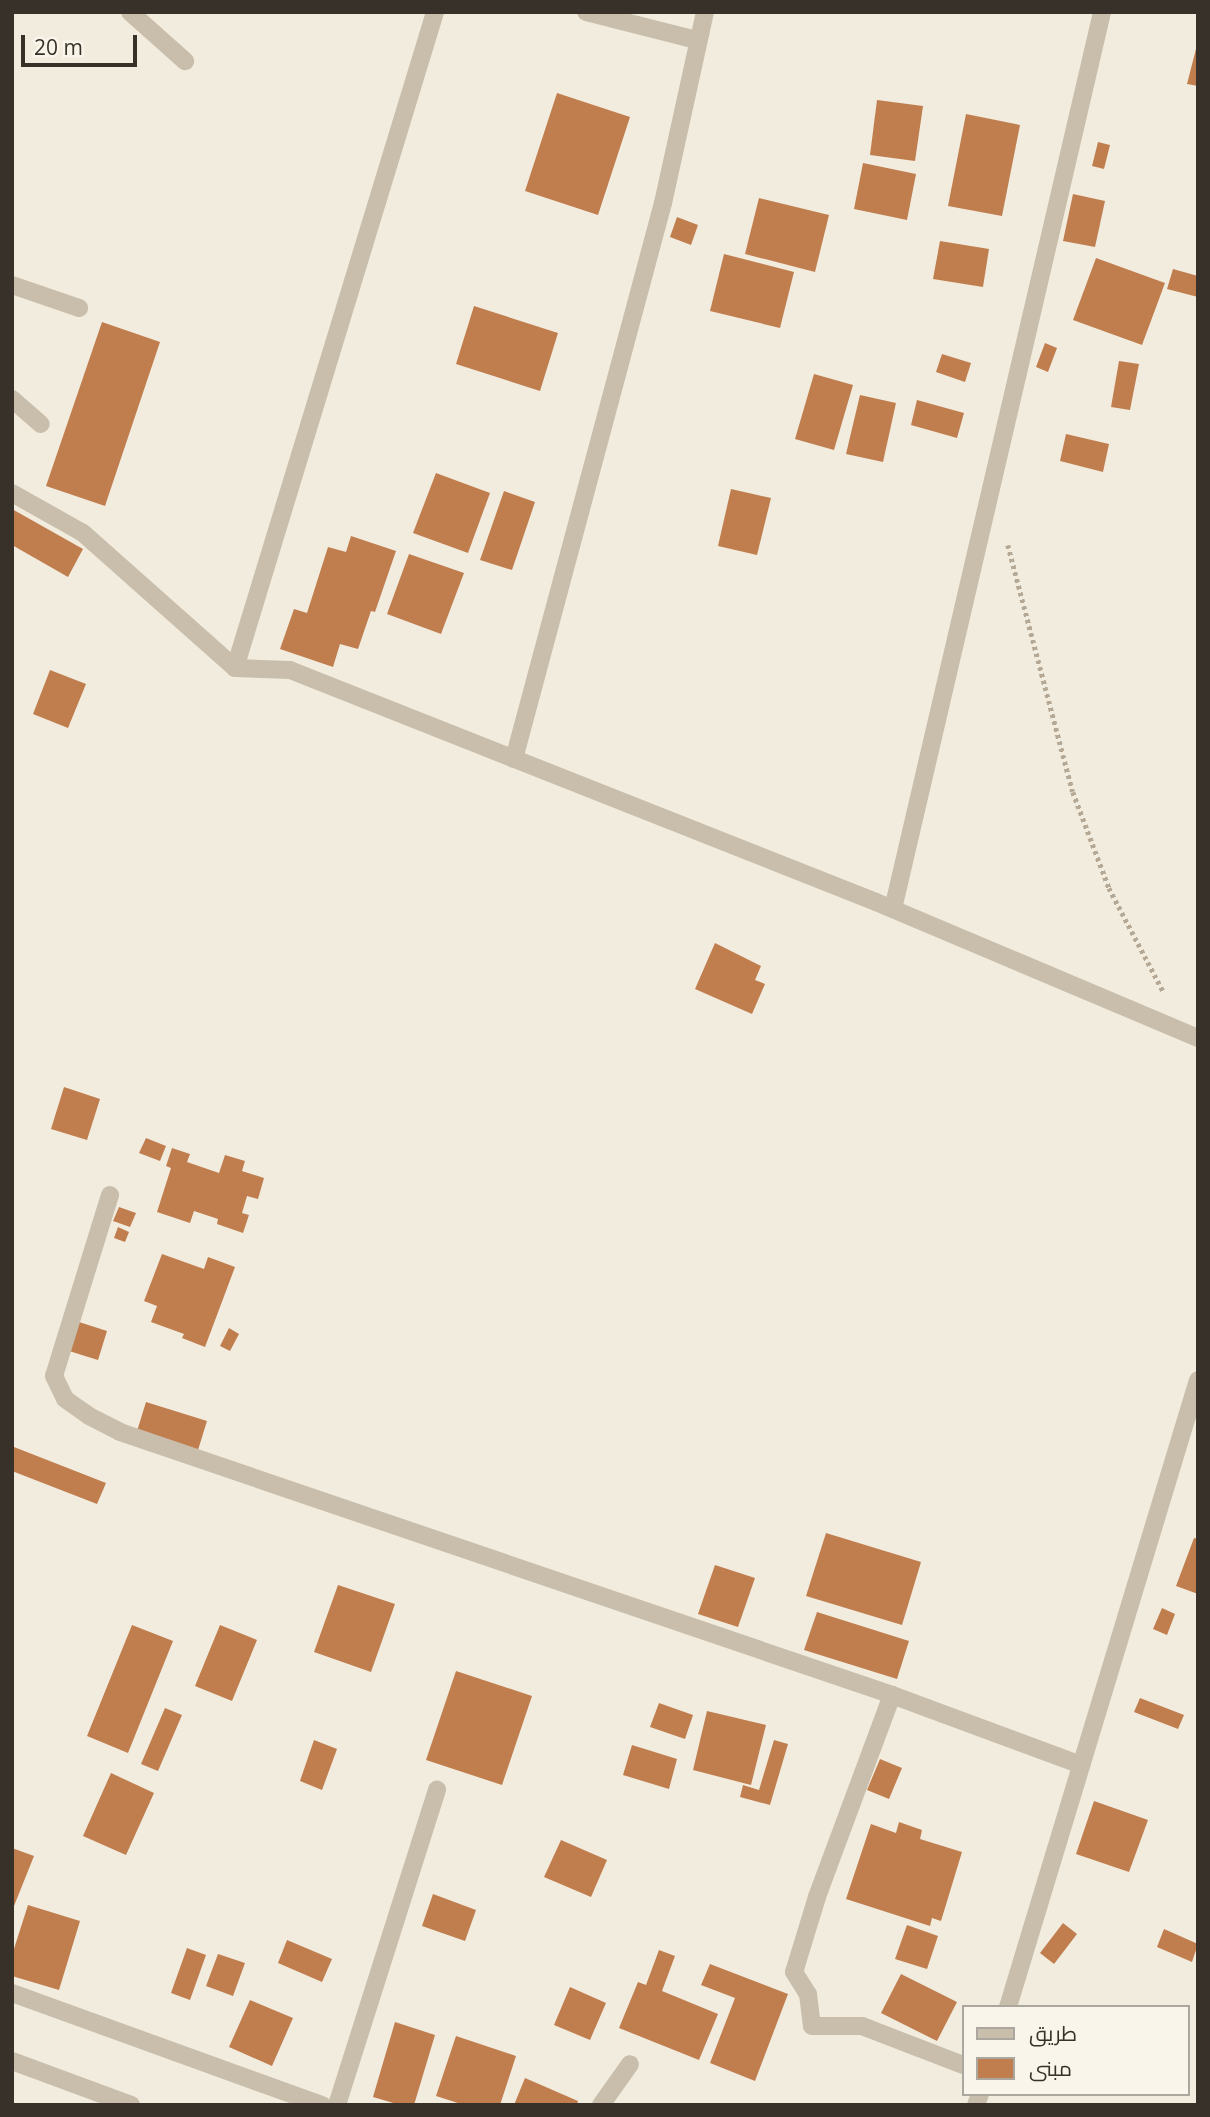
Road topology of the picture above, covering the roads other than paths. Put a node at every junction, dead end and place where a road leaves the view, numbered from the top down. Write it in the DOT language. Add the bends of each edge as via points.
graph roads {
  1 [pos="130,12"];
  2 [pos="435,12"];
  3 [pos="586,12"];
  4 [pos="705,12"];
  5 [pos="1102,12"];
  6 [pos="697,40"];
  7 [pos="184,61"];
  8 [pos="12,285"];
  9 [pos="79,308"];
  10 [pos="12,399"];
  11 [pos="41,424"];
  12 [pos="12,493"];
  13 [pos="235,668"];
  14 [pos="514,759"];
  15 [pos="893,909"];
  16 [pos="1192,1035"];
  17 [pos="110,1195"];
  18 [pos="1198,1380"];
  19 [pos="892,1695"];
  20 [pos="1081,1765"];
  21 [pos="437,1789"];
  22 [pos="12,1993"];
  23 [pos="1009,2005"];
  24 [pos="12,2061"];
  25 [pos="630,2064"];
  26 [pos="962,2066"];
  27 [pos="131,2105"];
  28 [pos="322,2105"];
  29 [pos="337,2105"];
  30 [pos="601,2105"];
  1 -- 7 [label="street"];
  2 -- 13 [label="street"];
  3 -- 6 [label="street"];
  4 -- 6 [label="street"];
  5 -- 15 [label="street"];
  6 -- 14 [label="street" via="663,203"];
  8 -- 9 [label="street"];
  10 -- 11 [label="street"];
  12 -- 13 [label="street" via="83,533"];
  13 -- 14 [label="street" via="290,670"];
  14 -- 15 [label="street"];
  15 -- 16 [label="street"];
  17 -- 19 [label="street" via="54,1376 65,1399 89,1416 120,1432"];
  18 -- 20 [label="street"];
  19 -- 20 [label="street"];
  19 -- 26 [label="street" via="817,1896 794,1972 808,1994 813,2026 862,2026"];
  20 -- 23 [label="street"];
  21 -- 29 [label="street"];
  22 -- 28 [label="street"];
  24 -- 27 [label="street"];
  25 -- 30 [label="street"];
}
